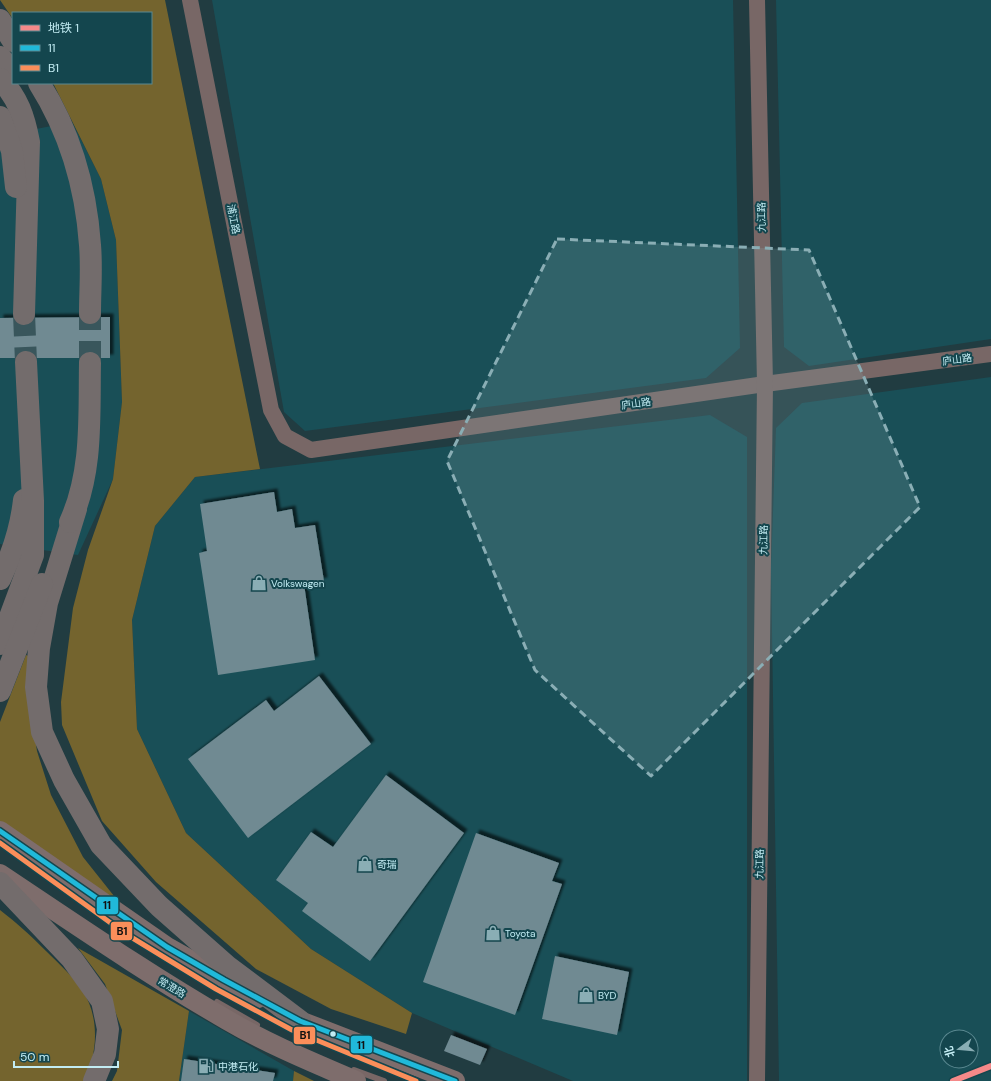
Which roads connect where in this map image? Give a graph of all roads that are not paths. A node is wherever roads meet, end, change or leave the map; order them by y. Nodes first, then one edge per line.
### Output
1 (190, 0) edge
2 (757, 0) edge
3 (0, 20) edge
4 (12, 39) edge
5 (0, 57) edge
6 (12, 72) edge
7 (0, 79) edge
8 (22, 84) edge
9 (40, 84) edge
10 (0, 117) edge
11 (86, 205) junction
12 (24, 264) junction
13 (90, 313) tunnel mouth
14 (24, 314) tunnel mouth
15 (991, 354) edge
16 (26, 362) tunnel mouth
17 (90, 363) tunnel mouth
18 (765, 384) junction
19 (285, 436) joint
20 (30, 448) junction
21 (76, 509) junction
22 (0, 579) edge
23 (0, 644) edge
24 (0, 691) edge
25 (0, 832) edge
26 (0, 843) edge
27 (0, 867) edge
28 (0, 874) edge
29 (0, 883) edge
30 (120, 946) dead end
31 (213, 1000) dead end
32 (300, 1021) junction
33 (260, 1027) dead end
34 (353, 1075) edge
35 (94, 1081) edge
36 (384, 1081) edge
37 (416, 1081) edge
38 (455, 1081) edge
39 (757, 1081) edge

1 - 19 street, 浦江路
2 - 18 street, 九江路
3 - 4 highway
5 - 6 highway
7 - 12 highway
8 - 11 highway
9 - 11 highway
10 - 12 highway
11 - 13 highway
12 - 14 highway
15 - 18 street, 庐山路
16 - 20 highway
17 - 21 highway
18 - 19 street, 庐山路
18 - 39 street, 九江路
20 - 22 highway
20 - 23 highway
21 - 24 highway
21 - 32 highway
25 - 32 main road
26 - 37 lane
27 - 30 lane
28 - 34 main road, 常澄路
29 - 35 highway
31 - 33 lane
32 - 38 main road
34 - 36 lane

